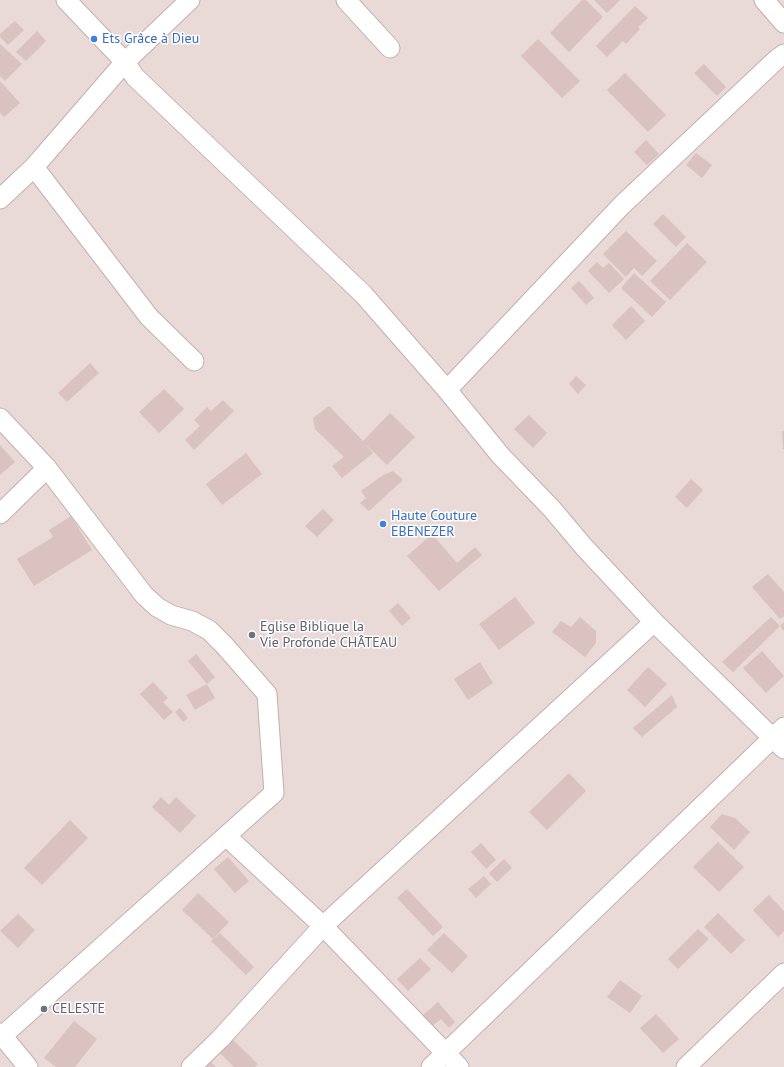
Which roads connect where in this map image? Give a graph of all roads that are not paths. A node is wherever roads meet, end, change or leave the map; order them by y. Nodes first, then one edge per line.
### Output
1 (66, 0) edge
2 (190, 0) edge
3 (346, 0) edge
4 (764, 0) edge
5 (784, 23) edge
6 (390, 48) dead end
7 (782, 60) edge
8 (125, 62) junction
9 (34, 167) junction
10 (0, 199) edge
11 (194, 361) dead end
12 (447, 390) junction
13 (0, 418) edge
14 (47, 468) junction
15 (0, 514) edge
16 (654, 622) junction
17 (780, 738) edge
18 (226, 836) junction
19 (323, 926) junction
20 (784, 973) edge
21 (1, 1035) edge
22 (446, 1052) junction
23 (28, 1067) edge
24 (191, 1067) edge
25 (431, 1067) edge
26 (459, 1067) edge
27 (686, 1067) edge

1 - 8 street
2 - 8 street
3 - 6 street
4 - 5 street
7 - 12 street
8 - 9 street
8 - 12 street
9 - 10 street
9 - 11 street
12 - 16 street
13 - 14 street
14 - 15 street
14 - 18 street
16 - 17 street
16 - 19 street
17 - 22 street
18 - 19 street
18 - 21 street
19 - 22 street
19 - 24 street
20 - 27 street
21 - 23 street
22 - 25 street
22 - 26 street

